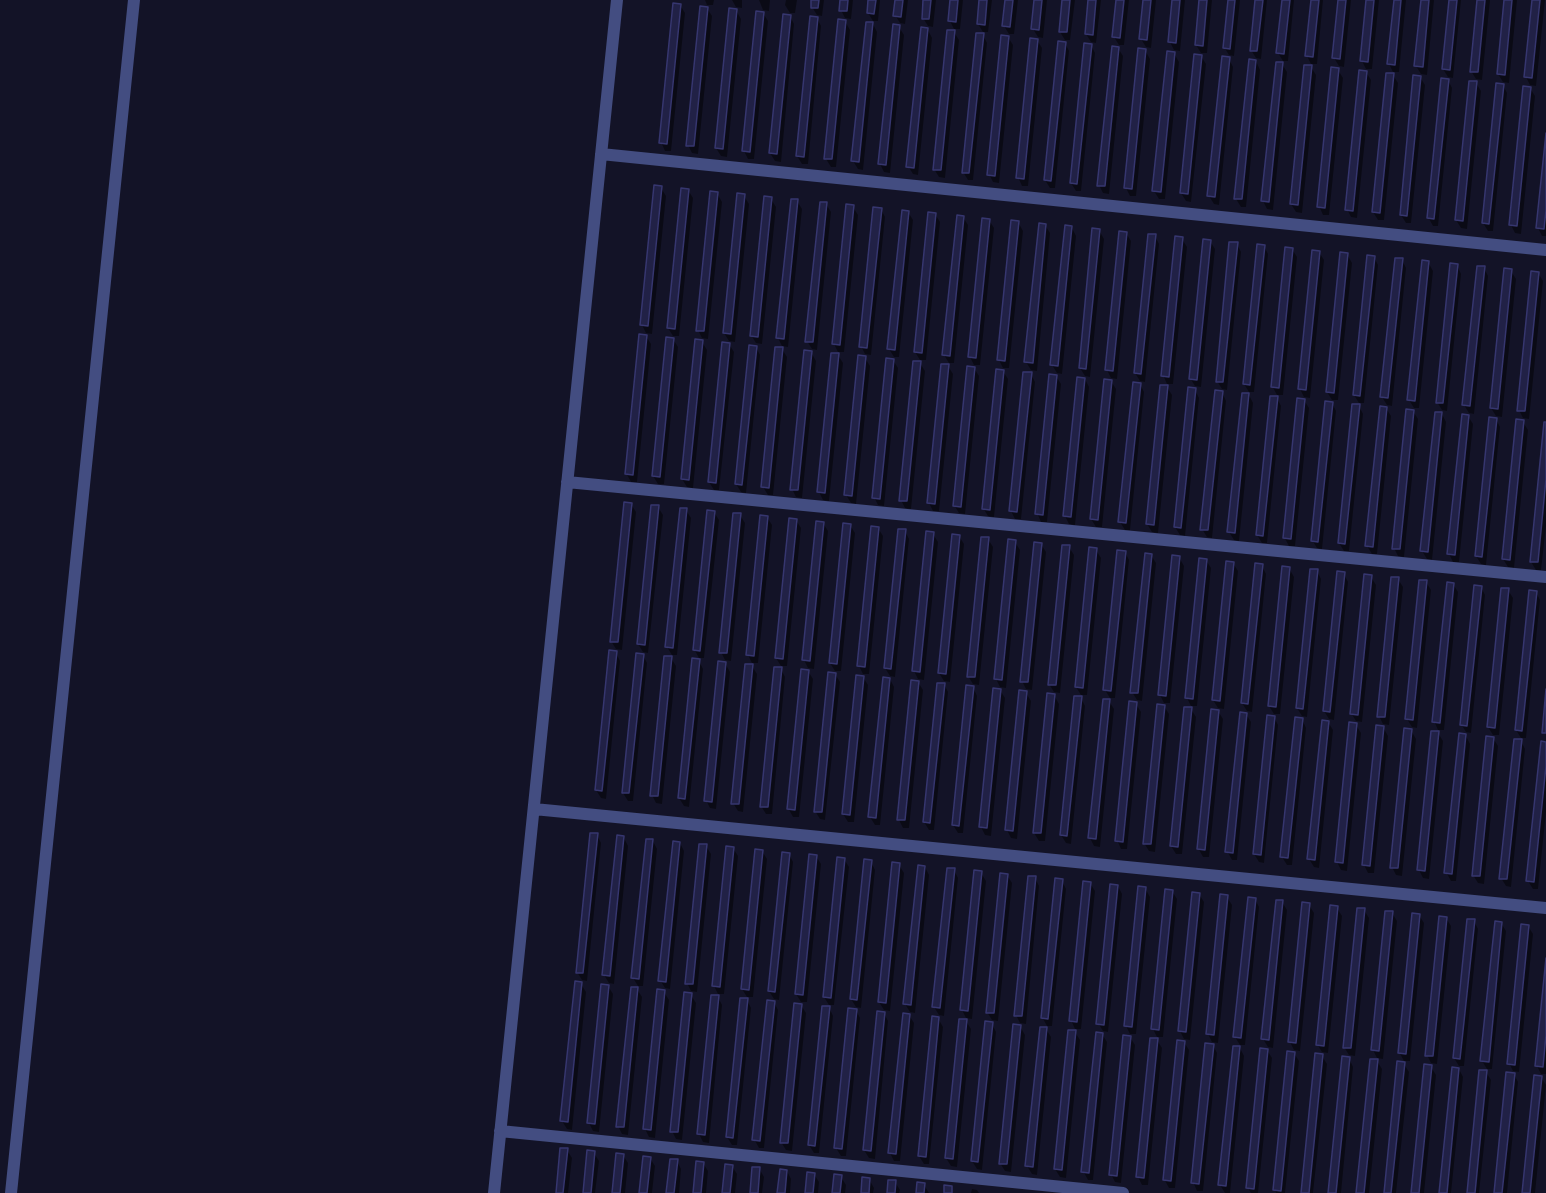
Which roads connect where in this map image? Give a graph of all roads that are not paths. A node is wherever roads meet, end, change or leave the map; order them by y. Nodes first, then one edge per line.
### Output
1 (134, 0) edge
2 (617, 0) edge
3 (601, 154) junction
4 (1546, 250) edge
5 (567, 482) junction
6 (1546, 577) edge
7 (534, 809) junction
8 (1546, 908) edge
9 (500, 1131) junction
10 (11, 1193) edge
11 (494, 1193) edge
12 (1123, 1193) edge

1 - 10 lane
2 - 3 lane
3 - 4 lane
3 - 5 lane
5 - 6 lane
5 - 7 lane
7 - 8 lane
7 - 9 lane
9 - 11 lane
9 - 12 lane

